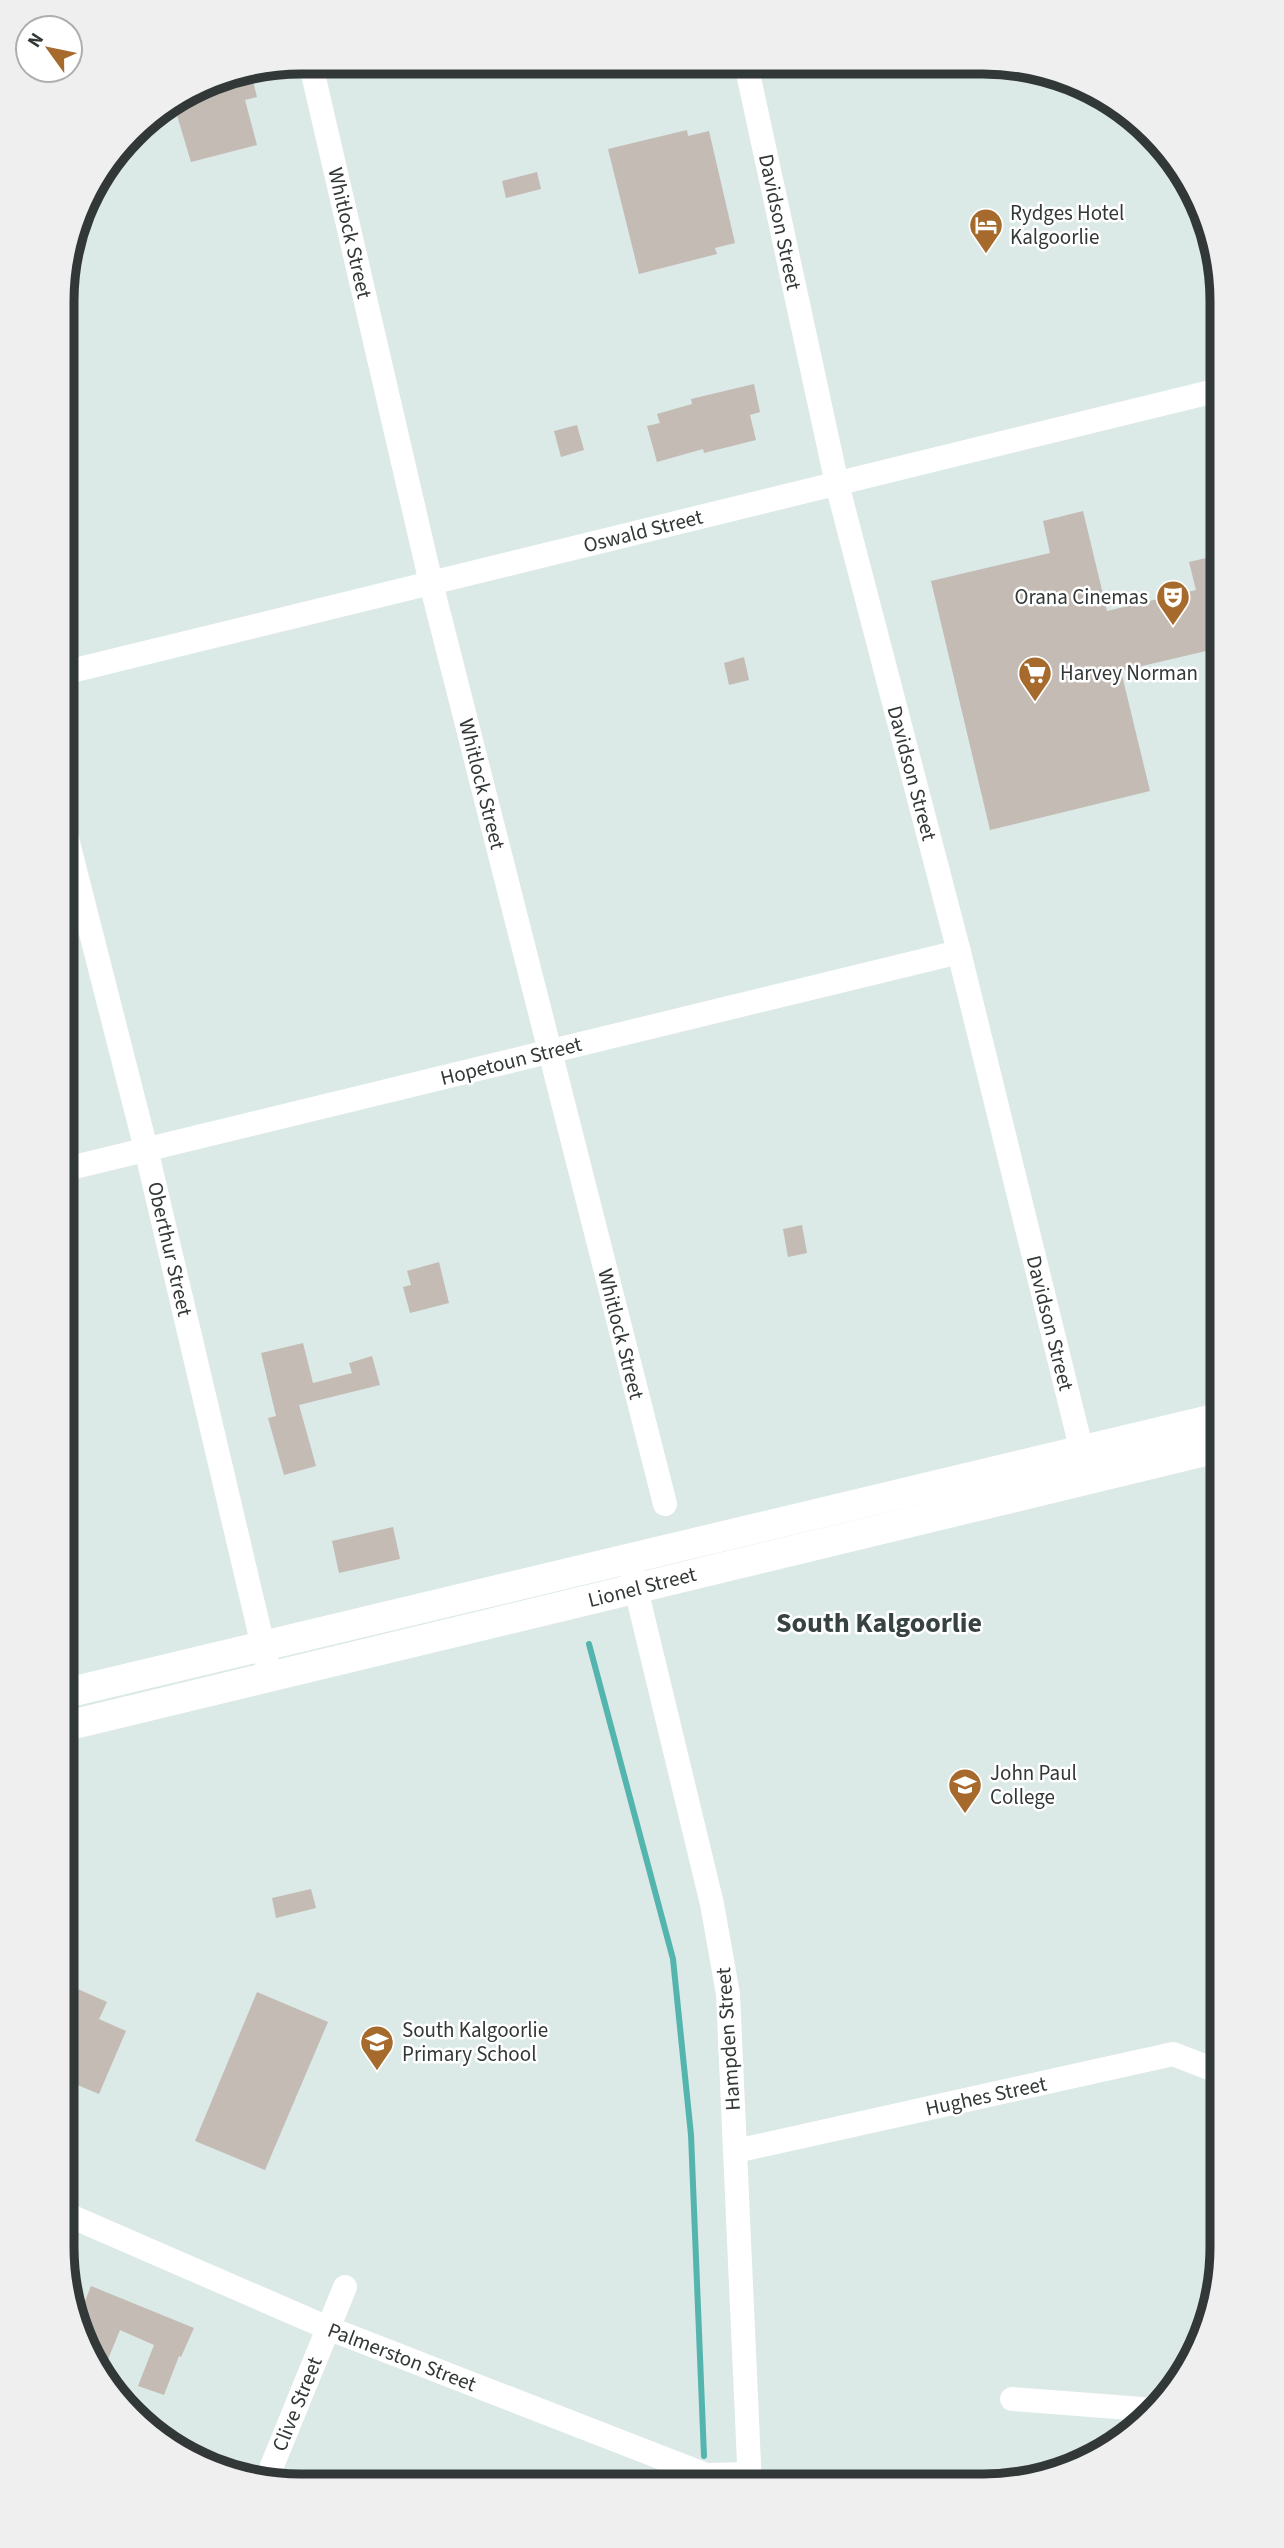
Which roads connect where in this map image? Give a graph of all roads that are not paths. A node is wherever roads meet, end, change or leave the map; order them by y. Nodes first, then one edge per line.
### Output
1 (313, 74) edge
2 (748, 74) edge
3 (1210, 392) edge
4 (837, 484) junction
5 (431, 583) junction
6 (74, 670) edge
7 (74, 866) edge
8 (959, 952) junction
9 (549, 1051) junction
10 (146, 1149) junction
11 (74, 1167) edge
12 (1210, 1421) edge
13 (1210, 1449) edge
14 (1085, 1465) junction
15 (665, 1504) dead end
16 (629, 1560) junction
17 (637, 1588) junction
18 (263, 1646) junction
19 (270, 1676) junction
20 (74, 1691) edge
21 (74, 1724) edge
22 (1210, 2068) edge
23 (736, 2151) junction
24 (74, 2218) edge
25 (345, 2287) dead end
26 (328, 2328) junction
27 (1012, 2399) dead end
28 (1143, 2409) edge
29 (269, 2473) edge
30 (703, 2474) edge
31 (750, 2474) edge

1 - 5 street, Whitlock Street
2 - 4 street, Davidson Street
3 - 4 street, Oswald Street
4 - 5 street, Oswald Street
4 - 8 street, Davidson Street
5 - 6 street, Oswald Street
5 - 9 street, Whitlock Street
7 - 10 street, Oberthur Street
8 - 9 street, Hopetoun Street
8 - 14 street, Davidson Street
9 - 10 street, Hopetoun Street
9 - 15 street, Whitlock Street
10 - 11 street, Hopetoun Street
10 - 18 street, Oberthur Street
12 - 14 street, Lionel Street
13 - 14 street, Lionel Street
14 - 16 street, Lionel Street
14 - 17 street, Lionel Street
16 - 17 street, Hampden Street
16 - 18 street, Lionel Street
17 - 19 street, Lionel Street
17 - 23 street, Hampden Street
18 - 19 street, Oberthur Street
18 - 20 street, Lionel Street
19 - 21 street, Lionel Street
22 - 23 street, Hughes Street
23 - 31 street, Hampden Street
24 - 26 street, Palmerston Street
25 - 26 street, Clive Street
26 - 29 street, Clive Street
26 - 30 street, Palmerston Street
27 - 28 street

